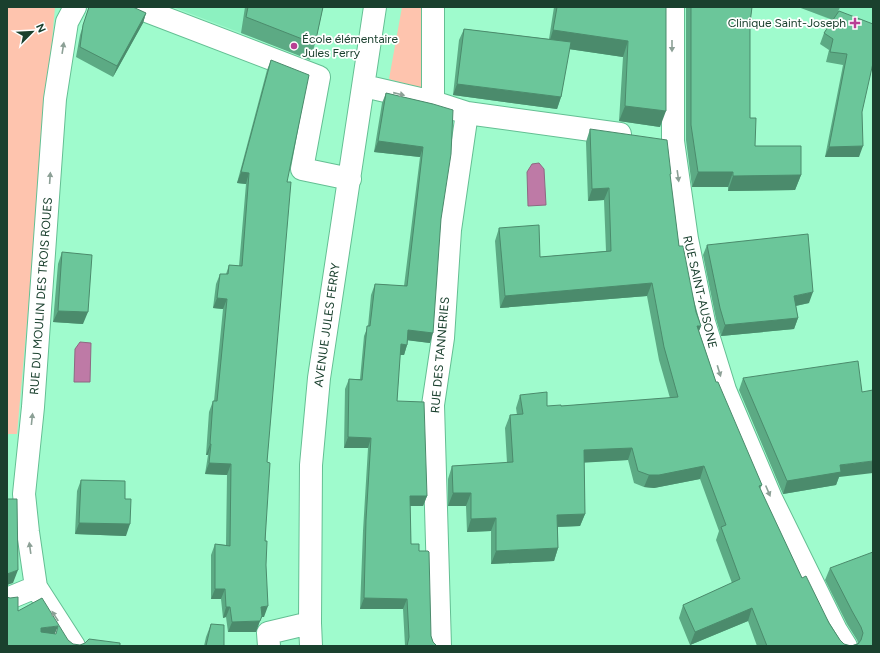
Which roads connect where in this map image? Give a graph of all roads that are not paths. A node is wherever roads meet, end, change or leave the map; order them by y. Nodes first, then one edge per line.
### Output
1 (75, 7) edge
2 (136, 7) edge
3 (375, 7) edge
4 (433, 7) edge
5 (673, 7) edge
6 (364, 86) junction
7 (433, 102) junction
8 (467, 113) junction
9 (657, 139) junction
10 (350, 179) junction
11 (36, 587) junction
12 (7, 599) edge
13 (310, 623) junction
14 (74, 646) edge
15 (269, 646) edge
16 (311, 646) edge
17 (440, 646) edge
18 (846, 646) edge

11 -> 1 street, RUE DU MOULIN DES TROIS ROUES
2 - 10 street
3 - 6 street, AVENUE JULES FERRY
4 - 7 street
5 -> 9 street, RUE SAINT-AUSONE
6 -> 7 street
6 - 10 street, AVENUE JULES FERRY
7 - 8 street
8 - 9 street
8 - 17 street, RUE DES TANNERIES
9 -> 18 street, RUE SAINT-AUSONE
10 - 13 street, AVENUE JULES FERRY
11 - 12 street
14 -> 11 street
13 - 15 street
13 - 16 street, AVENUE JULES FERRY

